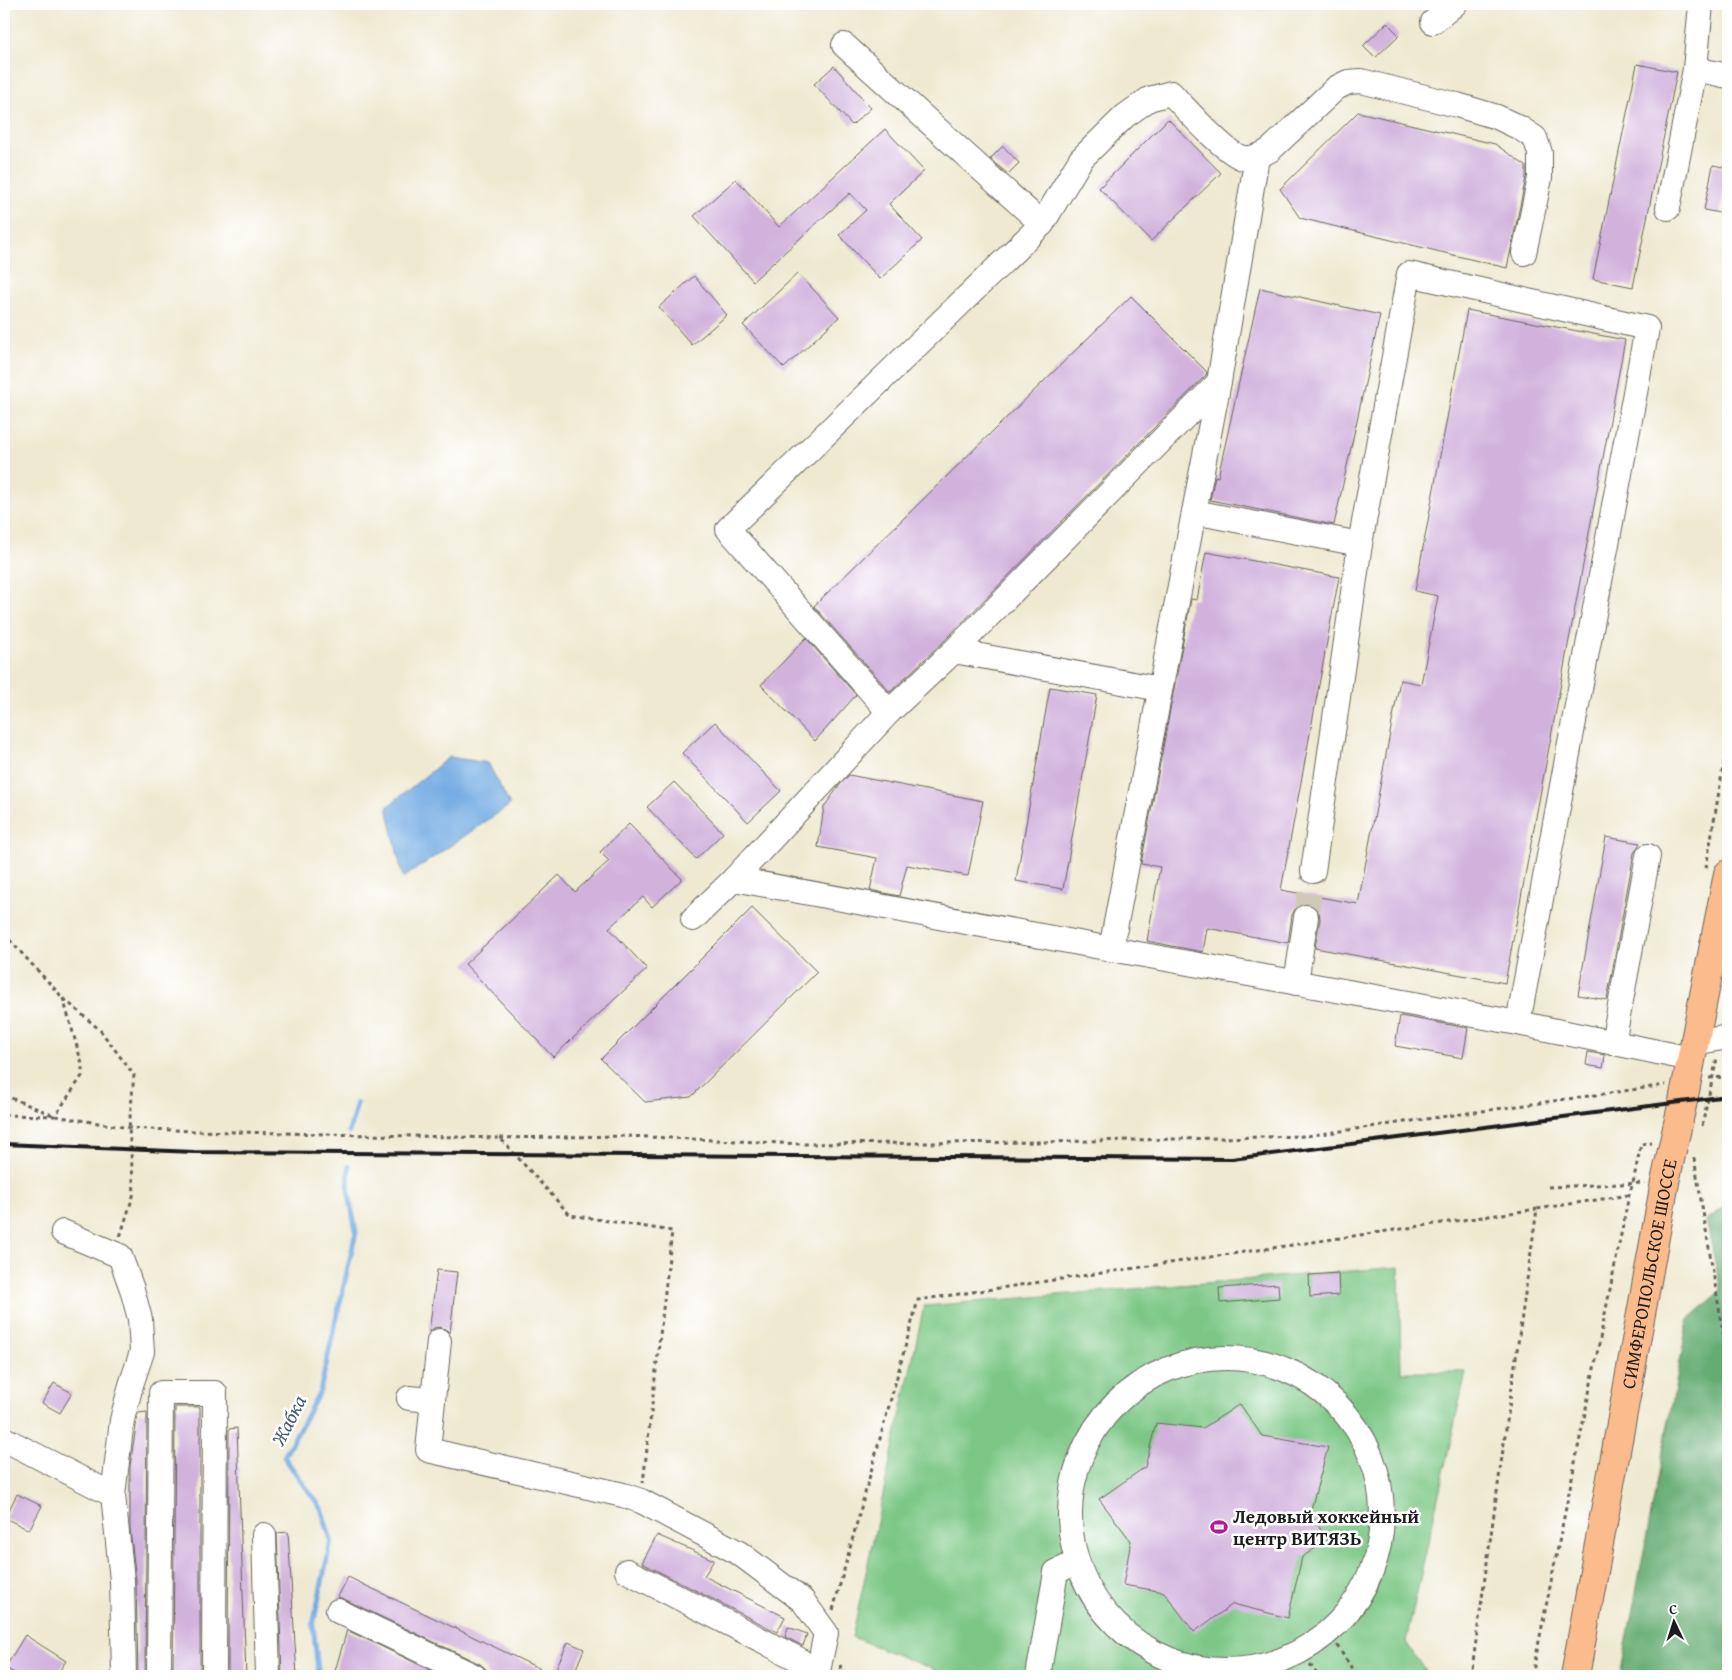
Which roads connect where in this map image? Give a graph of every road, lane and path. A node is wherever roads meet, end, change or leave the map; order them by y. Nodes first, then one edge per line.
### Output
1 (1455, 4) edge
2 (1701, 4) edge
3 (1433, 22) dead end
4 (844, 45) dead end
5 (1695, 70) junction
6 (1728, 76) edge
7 (1257, 157) junction
8 (1668, 208) dead end
9 (1042, 224) junction
10 (1524, 253) dead end
11 (1219, 382) junction
12 (1194, 512) junction
13 (1360, 544) junction
14 (954, 651) junction
15 (1160, 688) junction
16 (889, 712) junction
17 (1648, 856) dead end
18 (1313, 871) tunnel mouth
19 (1728, 874) edge
20 (734, 878) junction
21 (1306, 917) tunnel mouth
22 (693, 919) dead end
23 (4, 934) edge
24 (1721, 939) edge
25 (1111, 949) junction
26 (1296, 983) junction
27 (63, 998) junction
28 (1518, 1023) junction
29 (1725, 1038) edge
30 (1613, 1043) junction
31 (1690, 1071) junction
32 (1728, 1077) edge
33 (4, 1095) edge
34 (4, 1115) edge
35 (55, 1116) junction
36 (129, 1128) junction
37 (1700, 1133) dead end
38 (500, 1138) junction
39 (1661, 1142) dead end
40 (1696, 1151) dead end
41 (1665, 1182) junction
42 (1633, 1183) junction
43 (1548, 1187) dead end
44 (1629, 1196) junction
45 (1537, 1209) junction
46 (63, 1232) dead end
47 (120, 1256) junction
48 (439, 1341) dead end
49 (1728, 1362) edge
50 (409, 1398) dead end
51 (433, 1400) junction
52 (4, 1439) edge
53 (113, 1495) junction
54 (642, 1501) junction
55 (264, 1535) dead end
56 (1077, 1562) junction
57 (627, 1571) dead end
58 (338, 1611) dead end
59 (1328, 1632) junction
60 (826, 1633) junction
61 (1301, 1651) junction
62 (1260, 1671) edge
63 (124, 1676) edge
64 (158, 1676) edge
65 (214, 1676) edge
66 (268, 1676) edge
67 (474, 1676) edge
68 (818, 1676) edge
69 (1038, 1676) edge
70 (1318, 1676) edge
71 (1357, 1676) edge
72 (1471, 1676) edge
73 (1532, 1676) edge
74 (1575, 1676) edge

1 - 3 street
2 - 5 street
4 - 9 street
5 - 6 street
5 - 8 street
7 - 9 street
7 - 10 street
7 - 11 street
9 - 16 street
11 - 12 street
11 - 14 street
12 - 13 street
12 - 15 street
13 - 18 street
13 - 28 street
14 - 15 street
14 - 16 street
15 - 25 street
16 - 20 street
17 - 30 street
19 - 24 main road, СИМФЕРОПОЛЬСКОЕ ШОССЕ
20 - 22 street
20 - 25 street
21 - 26 street
23 - 27 path
24 - 31 main road, СИМФЕРОПОЛЬСКОЕ ШОССЕ
25 - 26 street
26 - 28 street
27 - 35 path
27 - 36 path
28 - 30 street
29 - 31 street
29 - 31 path
30 - 31 street
31 - 32 path
31 - 37 path
31 - 38 path
31 - 41 main road, СИМФЕРОПОЛЬСКОЕ ШОССЕ
33 - 35 path
34 - 35 path
35 - 36 path
36 - 38 path
36 - 47 path
38 - 54 path
39 - 42 path
40 - 49 path
41 - 42 path
41 - 74 main road, СИМФЕРОПОЛЬСКОЕ ШОССЕ
42 - 43 path
42 - 44 path
44 - 45 path
44 - 73 path
45 - 60 path
45 - 72 path
46 - 47 street
47 - 53 street
48 - 51 street
50 - 51 street
51 - 54 street
52 - 53 street
53 - 63 street
54 - 60 street
55 - 66 street
56 - 59 street
56 - 62 street
56 - 69 street
57 - 68 street
58 - 67 street
59 - 61 street
59 - 71 path
60 - 68 street
61 - 62 street
61 - 70 path
64 - 65 street

